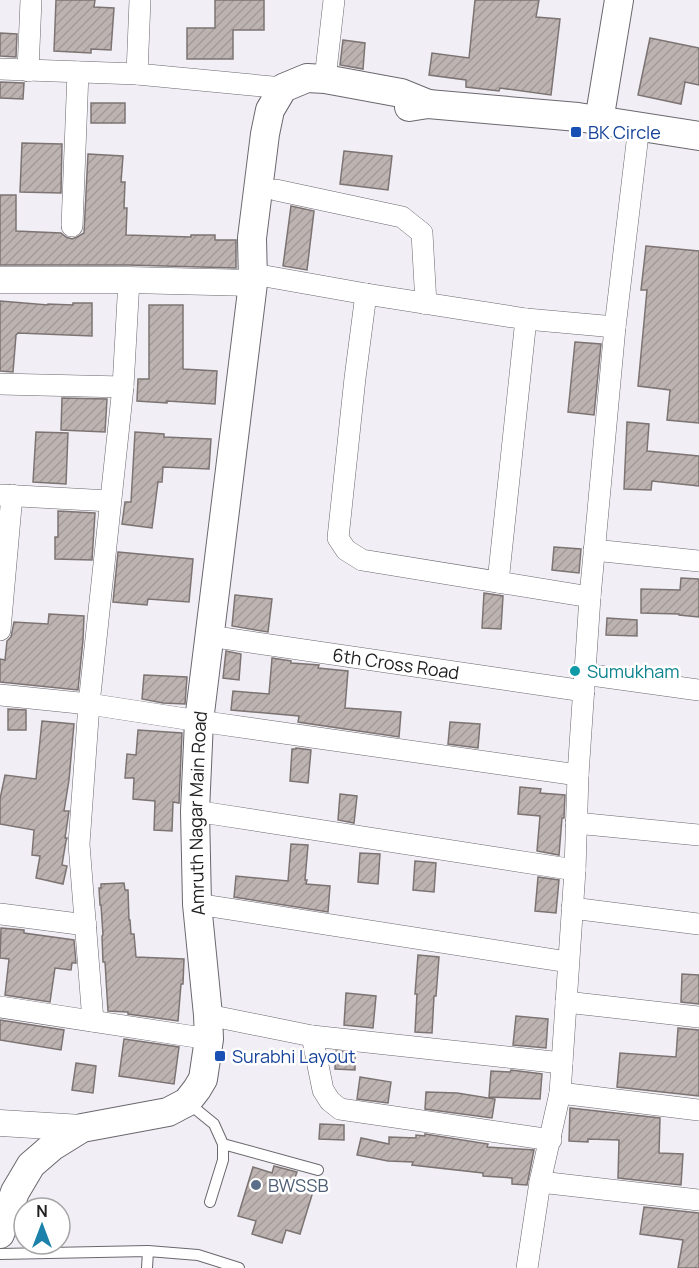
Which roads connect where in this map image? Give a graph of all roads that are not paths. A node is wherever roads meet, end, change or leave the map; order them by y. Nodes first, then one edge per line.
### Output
1 (31, 0) edge
2 (140, 0) edge
3 (334, 0) edge
4 (619, 0) edge
5 (0, 69) edge
6 (28, 71) junction
7 (78, 72) junction
8 (136, 74) junction
9 (325, 79) junction
10 (283, 88) junction
11 (428, 104) junction
12 (599, 121) junction
13 (639, 126) junction
14 (699, 136) edge
15 (276, 190) junction
16 (72, 226) dead end
17 (254, 279) junction
18 (0, 280) edge
19 (129, 280) junction
20 (366, 294) junction
21 (426, 304) junction
22 (526, 319) junction
23 (615, 327) junction
24 (0, 384) edge
25 (123, 387) junction
26 (6, 495) edge
27 (110, 501) junction
28 (594, 550) junction
29 (699, 561) edge
30 (498, 582) junction
31 (590, 597) junction
32 (0, 630) edge
33 (209, 636) junction
34 (584, 682) junction
35 (699, 690) edge
36 (0, 695) edge
37 (89, 704) junction
38 (199, 721) junction
39 (578, 775) junction
40 (195, 811) junction
41 (576, 823) junction
42 (699, 835) edge
43 (574, 870) junction
44 (197, 904) junction
45 (572, 908) junction
46 (0, 914) edge
47 (699, 924) edge
48 (86, 925) junction
49 (568, 962) junction
50 (566, 1002) junction
51 (0, 1007) edge
52 (699, 1017) edge
53 (93, 1021) junction
54 (208, 1027) junction
55 (312, 1036) junction
56 (562, 1064) junction
57 (560, 1093) junction
58 (187, 1102) junction
59 (699, 1110) edge
60 (0, 1123) edge
61 (82, 1128) junction
62 (551, 1140) junction
63 (223, 1144) junction
64 (318, 1170) dead end
65 (540, 1182) junction
66 (699, 1200) edge
67 (210, 1202) dead end
68 (0, 1236) edge
69 (148, 1251) junction
70 (147, 1268) edge
71 (239, 1268) edge
72 (526, 1268) edge

1 - 6 street
2 - 8 street
3 - 9 street
4 - 12 main road
5 - 6 street
6 - 7 street
7 - 8 street
7 - 16 street
8 - 10 street
9 - 10 main road, Amruth Nagar Main Road
9 - 11 main road, Amruth Nagar Main Road
10 - 17 main road, Amruth Nagar Main Road
11 - 12 main road, Amruth Nagar Main Road
11 - 15 main road, Amruth Nagar Main Road
12 - 13 main road, Amruth Nagar Main Road
13 - 14 main road, Amruth Nagar Main Road
13 - 23 street
15 - 17 main road, Amruth Nagar Main Road
15 - 21 street
17 - 19 street
17 - 20 street
17 - 33 main road, Amruth Nagar Main Road
18 - 19 street
19 - 25 street
20 - 21 street
20 - 30 street
21 - 22 street
22 - 23 street
22 - 30 street
23 - 28 street
24 - 25 street
25 - 27 street
26 - 27 street
26 - 32 street
27 - 37 street
28 - 29 street
28 - 31 street
30 - 31 street
31 - 34 street
33 - 34 street, 6th Cross Road
33 - 38 main road, Amruth Nagar Main Road
34 - 35 street, 6th Cross Road
34 - 39 street
36 - 37 street
37 - 38 street
37 - 48 street
38 - 39 street
38 - 40 main road, Amruth Nagar Main Road
39 - 41 street
40 - 43 street
40 - 44 main road, Amruth Nagar Main Road
41 - 42 street
41 - 43 street
43 - 45 street
44 - 49 street
44 - 54 main road, Amruth Nagar Main Road
45 - 47 street
45 - 49 street
46 - 48 street
48 - 53 street
49 - 50 street
50 - 52 street
50 - 56 street
51 - 53 street
53 - 54 street
54 - 55 street
54 - 58 main road, Amruth Nagar Main Road
55 - 56 street
55 - 62 street
56 - 57 street
57 - 59 street
57 - 62 street
58 - 61 main road
58 - 63 lane
60 - 61 street
61 - 68 main road
62 - 65 street
63 - 64 lane
63 - 67 lane
65 - 66 street
65 - 72 street
68 - 69 lane
69 - 70 lane
69 - 71 lane

